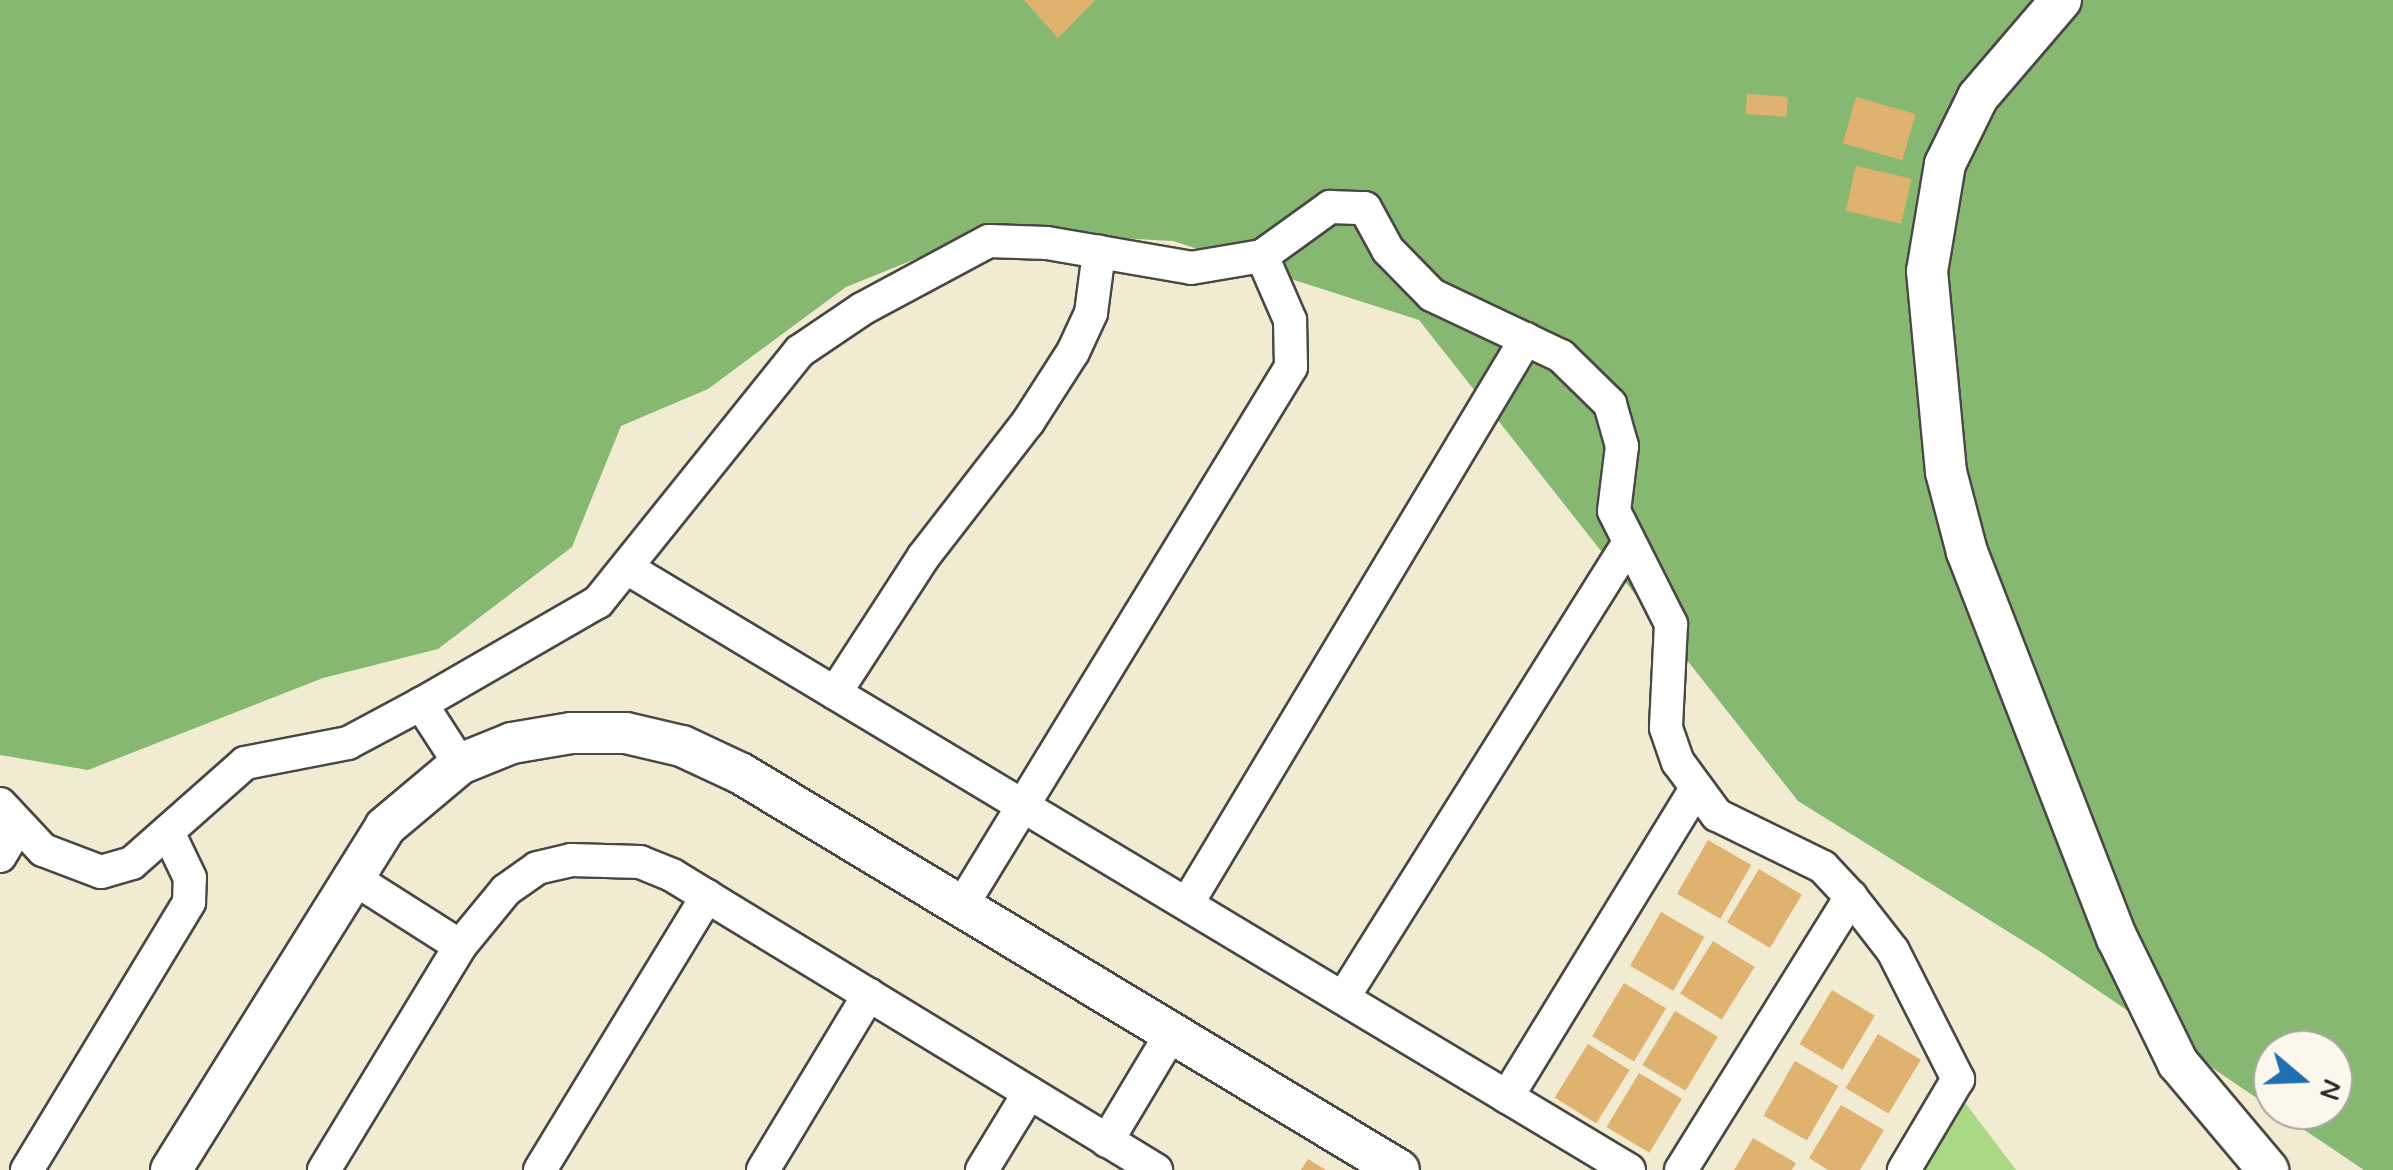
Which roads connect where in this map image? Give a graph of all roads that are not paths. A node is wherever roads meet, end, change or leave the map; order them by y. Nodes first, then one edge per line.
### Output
1 (2061, 0) edge
2 (1100, 252) junction
3 (1262, 256) junction
4 (1526, 338) junction
5 (1626, 547) junction
6 (627, 568) junction
7 (835, 693) junction
8 (420, 704) junction
9 (460, 764) junction
10 (1696, 789) junction
11 (1022, 806) junction
12 (9, 815) edge
13 (168, 832) junction
14 (0, 856) edge
15 (350, 876) junction
16 (708, 896) junction
17 (1851, 897) junction
18 (1187, 904) junction
19 (960, 907) junction
20 (460, 946) junction
21 (869, 994) junction
22 (1342, 998) junction
23 (1171, 1034) junction
24 (1029, 1093) junction
25 (1508, 1097) junction
26 (1107, 1141) junction
27 (27, 1170) edge
28 (172, 1170) edge
29 (324, 1170) edge
30 (540, 1170) edge
31 (762, 1170) edge
32 (982, 1170) edge
33 (1156, 1170) edge
34 (1398, 1170) edge
35 (1628, 1170) edge
36 (1681, 1170) edge
37 (1904, 1170) edge
38 (2268, 1170) edge

1 - 38 street
2 - 3 street
2 - 6 street
2 - 7 street
3 - 4 street
3 - 11 street
4 - 5 street
4 - 18 street
5 - 10 street
5 - 22 street
6 - 7 street
6 - 8 street
7 - 11 street
8 - 9 street
8 - 13 street
9 - 15 street
9 - 19 street
10 - 17 street
10 - 25 street
11 - 18 street
11 - 19 street
12 - 13 street
12 - 14 street
13 - 27 street
15 - 20 street
15 - 28 street
16 - 20 street
16 - 21 street
16 - 30 street
17 - 36 street
17 - 37 street
18 - 22 street
19 - 23 street
20 - 29 street
21 - 24 street
21 - 31 street
22 - 25 street
23 - 26 street
23 - 34 street
24 - 26 street
24 - 32 street
25 - 35 street
26 - 33 street

